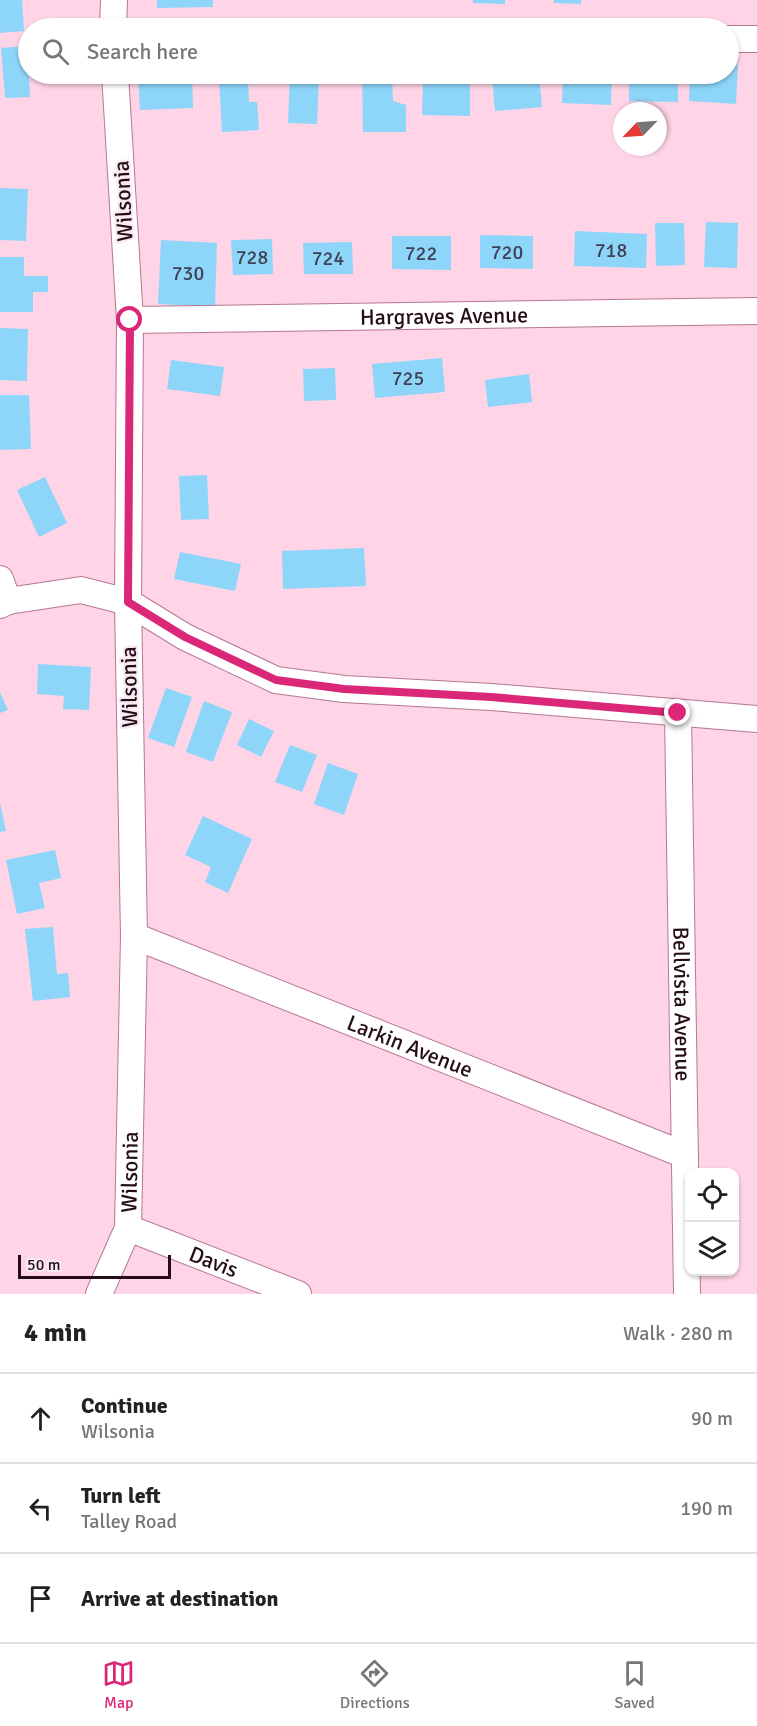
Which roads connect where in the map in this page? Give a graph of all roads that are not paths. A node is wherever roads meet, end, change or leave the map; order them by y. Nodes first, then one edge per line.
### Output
1 (114, 0) edge
2 (113, 18) edge
3 (739, 39) edge
4 (757, 39) edge
5 (116, 84) edge
6 (757, 311) edge
7 (130, 320) junction
8 (3, 595) edge
9 (128, 602) junction
10 (678, 713) junction
11 (757, 719) edge
12 (134, 936) junction
13 (685, 1155) junction
14 (128, 1228) junction
15 (99, 1294) edge
16 (298, 1294) edge
17 (687, 1294) edge

1 - 2 street
3 - 4 street
5 - 7 street, Wilsonia
6 - 7 street, Hargraves Avenue
7 - 9 street, Wilsonia
8 - 9 street
9 - 10 street
9 - 12 street, Wilsonia
10 - 11 street
10 - 13 street, Bellvista Avenue
12 - 13 street, Larkin Avenue
12 - 14 street, Wilsonia
13 - 17 street, Bellvista Avenue
14 - 15 street, Wilsonia
14 - 16 street, Davis

